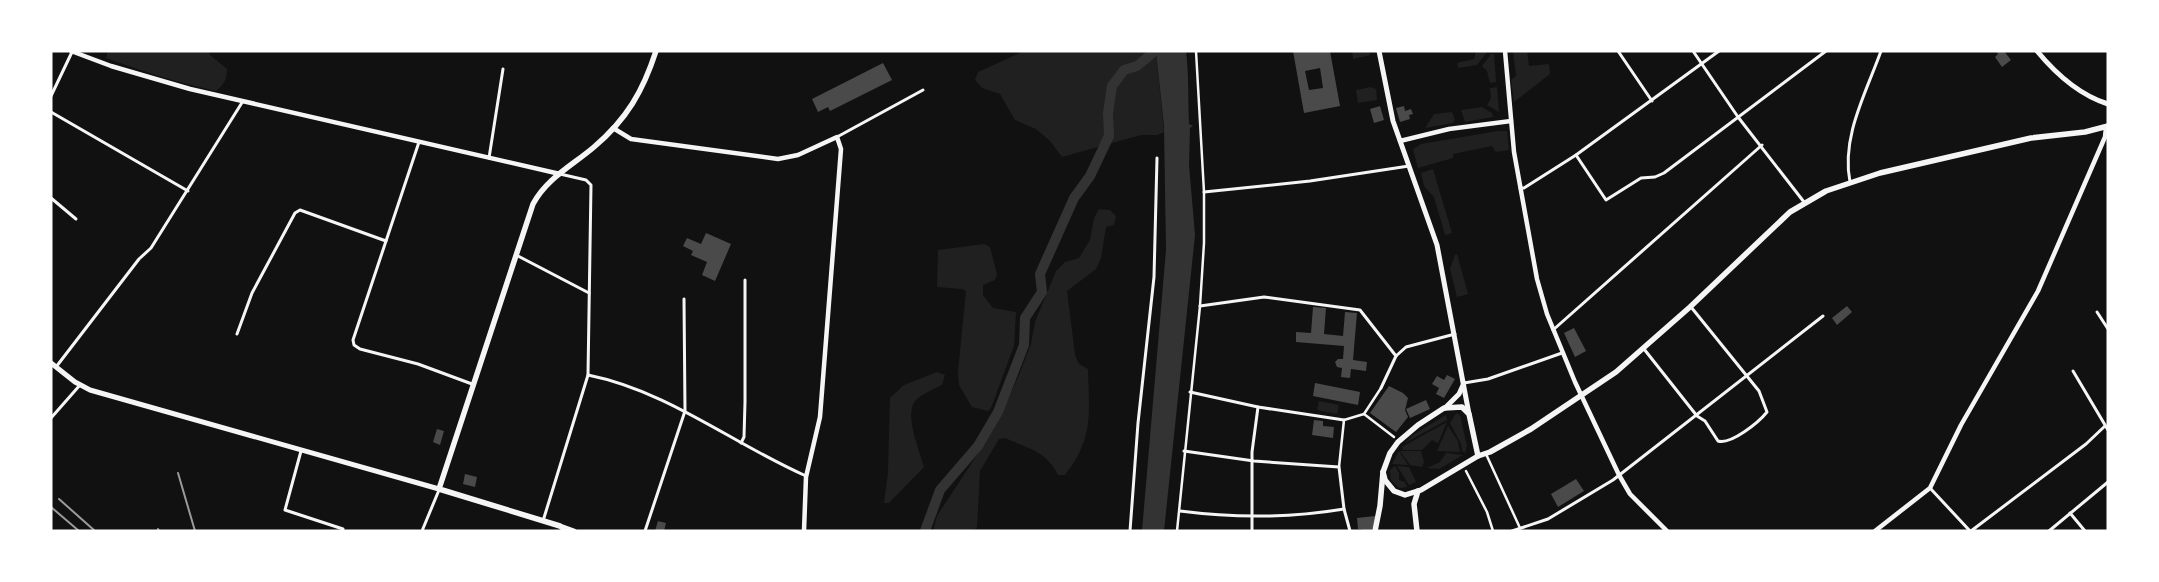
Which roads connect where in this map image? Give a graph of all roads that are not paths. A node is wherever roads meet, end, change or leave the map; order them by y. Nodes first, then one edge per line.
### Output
1 (72, 51) edge
2 (656, 51) edge
3 (1196, 51) edge
4 (1379, 51) edge
5 (1505, 51) edge
6 (1618, 51) edge
7 (1693, 51) edge
8 (1719, 51) edge
9 (1826, 51) edge
10 (1881, 51) edge
11 (2037, 51) edge
12 (1701, 64) junction
13 (503, 69) dead end
14 (923, 90) dead end
15 (51, 96) edge
16 (243, 101) junction
17 (1652, 101) junction
18 (2108, 104) edge
19 (51, 112) edge
20 (1738, 117) junction
21 (1511, 121) junction
22 (2107, 126) edge
23 (613, 128) junction
24 (837, 137) junction
25 (2106, 138) edge
26 (1400, 141) junction
27 (419, 142) junction
28 (1762, 145) junction
29 (1576, 155) junction
30 (489, 158) junction
31 (1157, 158) dead end
32 (1409, 166) junction
33 (560, 174) junction
34 (1850, 182) junction
35 (1520, 188) junction
36 (188, 190) junction
37 (1204, 192) junction
38 (51, 198) edge
39 (1804, 202) junction
40 (76, 219) dead end
41 (386, 241) junction
42 (516, 254) junction
43 (745, 280) dead end
44 (589, 293) junction
45 (684, 299) dead end
46 (1200, 306) junction
47 (1690, 307) junction
48 (2097, 312) dead end
49 (1823, 316) dead end
50 (2108, 329) edge
51 (1553, 330) junction
52 (238, 334) dead end
53 (1456, 334) junction
54 (1644, 349) junction
55 (1562, 353) junction
56 (1396, 356) junction
57 (51, 363) edge
58 (56, 367) junction
59 (2073, 372) dead end
60 (1746, 374) junction
61 (588, 375) junction
62 (1464, 383) junction
63 (472, 384) junction
64 (80, 385) junction
65 (1380, 388) joint
66 (1190, 392) junction
67 (1582, 396) junction
68 (1258, 407) junction
69 (1444, 408) junction
70 (685, 411) junction
71 (1364, 414) junction
72 (1469, 414) junction
73 (1697, 416) junction
74 (51, 418) edge
75 (1344, 420) junction
76 (2106, 428) edge
77 (1394, 437) dead end
78 (741, 443) junction
79 (301, 451) junction
80 (1184, 451) junction
81 (1486, 454) junction
82 (1478, 456) junction
83 (1254, 461) junction
84 (1339, 467) junction
85 (1466, 471) dead end
86 (1383, 472) junction
87 (1620, 475) junction
88 (806, 477) junction
89 (2108, 482) edge
90 (1930, 488) junction
91 (440, 489) junction
92 (1418, 491) junction
93 (1344, 509) junction
94 (1180, 511) junction
95 (2070, 513) junction
96 (1252, 515) junction
97 (543, 521) junction
98 (560, 526) junction
99 (1520, 528) junction
100 (343, 529) dead end
101 (422, 531) edge
102 (567, 531) edge
103 (574, 531) edge
104 (645, 531) edge
105 (804, 531) edge
106 (1130, 531) edge
107 (1178, 531) edge
108 (1252, 531) edge
109 (1350, 531) edge
110 (1375, 531) edge
111 (1416, 531) edge
112 (1493, 531) edge
113 (1512, 531) edge
114 (1667, 531) edge
115 (1875, 531) edge
116 (1971, 531) edge
117 (2048, 531) edge
118 (2085, 531) edge

1 - 15 street
1 - 16 street
2 - 23 main road
3 - 37 street
4 - 26 main road
5 - 21 street
6 - 17 street
7 - 12 street
8 - 12 street
9 - 20 street
10 - 34 street
11 - 18 main road
12 - 17 street
12 - 20 street
13 - 30 street
14 - 24 street
16 - 27 street
16 - 36 street
17 - 29 street
19 - 36 street
20 - 28 street
20 - 29 street
21 - 26 street
21 - 35 street
22 - 25 street
22 - 34 main road
23 - 24 street
23 - 33 main road
24 - 88 street
25 - 90 street
26 - 32 main road
27 - 30 street
27 - 41 street
28 - 39 street
28 - 51 street
29 - 35 street
30 - 33 street
31 - 106 street
32 - 37 street
32 - 53 main road
33 - 42 main road
33 - 44 street
34 - 39 main road
35 - 51 street
36 - 58 street
37 - 46 street
38 - 40 street
39 - 47 main road
41 - 52 street
41 - 63 street
42 - 44 street
42 - 63 main road
43 - 78 street
44 - 61 street
45 - 70 street
46 - 56 street
46 - 66 street
47 - 54 main road
47 - 60 street
48 - 50 street
49 - 60 street
51 - 55 street
53 - 56 street
53 - 62 main road
54 - 67 main road
54 - 73 street
55 - 62 street
55 - 67 street
56 - 65 street
57 - 58 main road
58 - 64 main road
59 - 76 street
60 - 73 street
60 - 73 street
61 - 70 street
61 - 97 street
62 - 69 main road
62 - 72 main road
63 - 91 main road
64 - 74 street
64 - 79 main road
65 - 71 street
66 - 68 street
66 - 80 street
67 - 81 main road
67 - 87 street
68 - 75 street
68 - 83 street
69 - 72 main road
69 - 86 main road
70 - 78 street
70 - 104 street
71 - 75 street
71 - 77 street
72 - 82 main road
73 - 87 street
75 - 84 street
76 - 116 street
78 - 88 street
79 - 91 main road
79 - 100 street
80 - 83 street
80 - 94 street
81 - 82 main road
81 - 99 street
82 - 92 main road
83 - 84 street
83 - 96 street
84 - 93 street
85 - 112 street
86 - 92 main road
86 - 110 main road
87 - 99 street
87 - 114 street
88 - 105 street
89 - 95 street
90 - 115 street
90 - 116 street
91 - 97 main road
91 - 101 street
92 - 111 main road
93 - 96 street
93 - 109 street
94 - 96 street
94 - 107 street
95 - 117 street
95 - 118 street
96 - 108 street
97 - 98 main road
98 - 102 main road
98 - 103 main road
99 - 113 street

